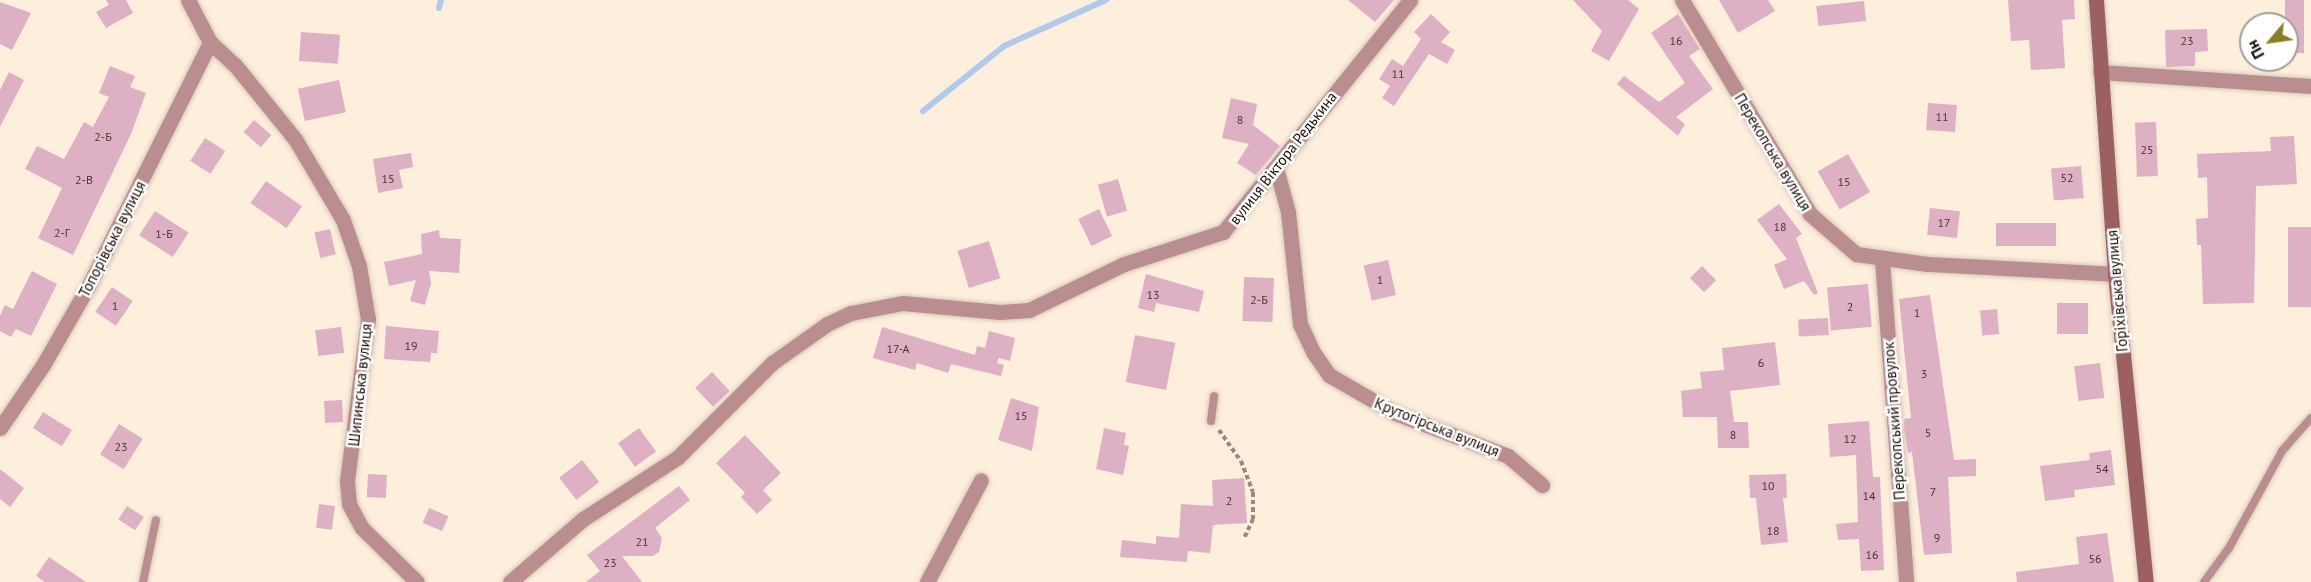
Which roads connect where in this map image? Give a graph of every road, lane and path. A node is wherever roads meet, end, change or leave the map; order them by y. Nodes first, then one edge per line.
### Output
1 (188, 0) edge
2 (1410, 0) edge
3 (1682, 0) edge
4 (2096, 0) edge
5 (210, 42) junction
6 (2100, 72) junction
7 (2311, 86) edge
8 (1276, 168) junction
9 (1882, 260) junction
10 (2115, 274) junction
11 (1214, 396) dead end
12 (2311, 418) edge
13 (1211, 420) joint
14 (0, 428) edge
15 (981, 480) dead end
16 (1542, 485) dead end
17 (156, 520) dead end
18 (1244, 538) dead end
19 (144, 582) edge
20 (417, 582) edge
21 (510, 582) edge
22 (927, 582) edge
23 (1906, 582) edge
24 (2146, 582) edge
25 (2204, 582) edge

1 - 5 street, Шипинська вулиця
2 - 8 street, вулиця Віктора Редькина
3 - 9 street, Перекопська вулиця
4 - 6 street, Горіхівська вулиця
5 - 14 street, Топорівська вулиця
5 - 20 street, Шипинська вулиця
6 - 7 street
6 - 10 street, Горіхівська вулиця
8 - 16 street, Крутогірська вулиця
8 - 21 street, вулиця Віктора Редькина
9 - 10 street, Перекопська вулиця
9 - 23 street, Перекопський провулок
10 - 24 street, Горіхівська вулиця
11 - 13 lane
12 - 25 lane
13 - 18 path
15 - 22 street
17 - 19 lane

